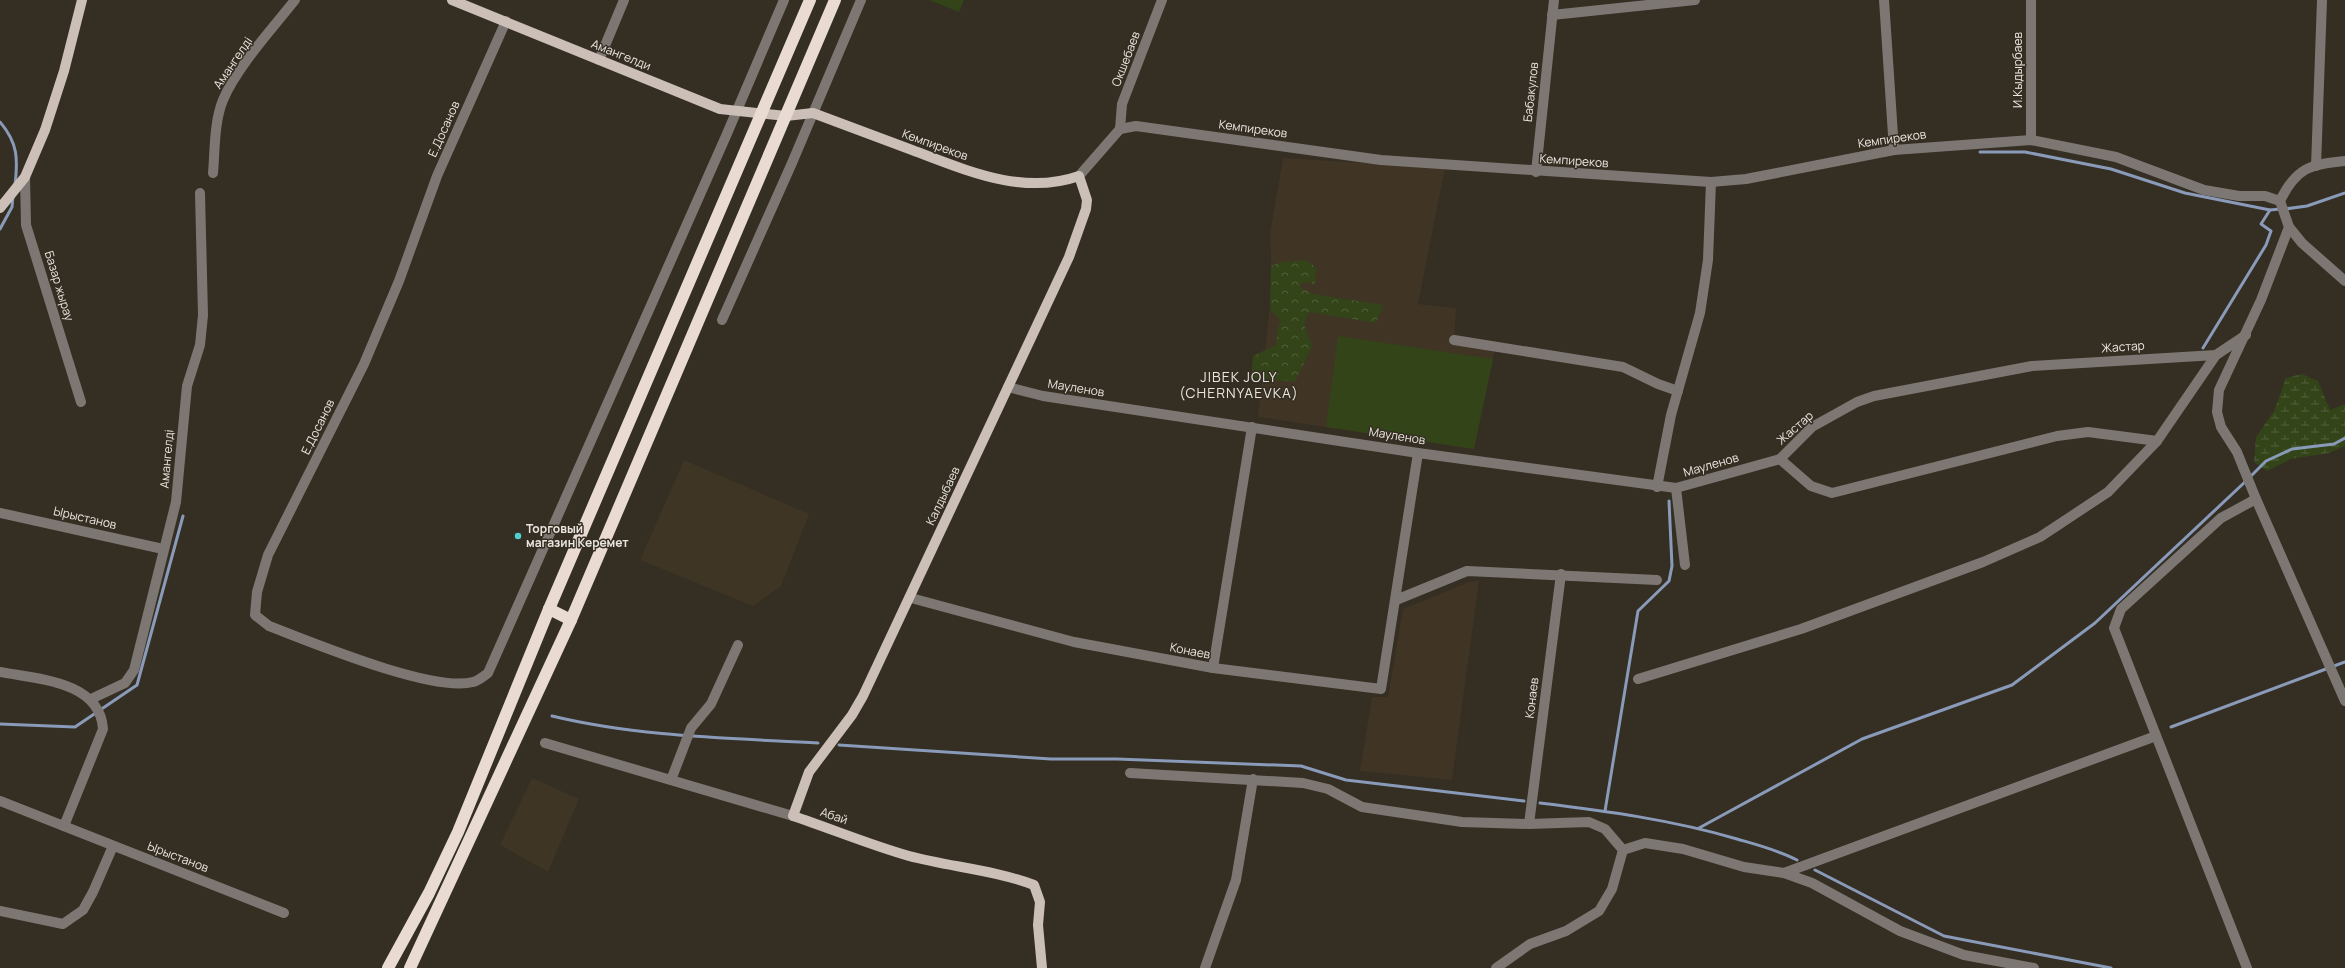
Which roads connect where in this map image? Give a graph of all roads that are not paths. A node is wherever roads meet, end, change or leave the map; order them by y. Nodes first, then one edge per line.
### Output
1 (82, 0) edge
2 (295, 0) edge
3 (452, 0) edge
4 (624, 0) edge
5 (784, 0) edge
6 (810, 0) edge
7 (835, 0) edge
8 (861, 0) edge
9 (1162, 0) edge
10 (1554, 0) edge
11 (1695, 0) edge
12 (1884, 0) edge
13 (2031, 0) edge
14 (2322, 0) edge
15 (1552, 15) junction
16 (506, 22) junction
17 (599, 60) junction
18 (736, 112) junction
19 (812, 113) junction
20 (761, 114) junction
21 (786, 116) junction
22 (1120, 129) junction
23 (2031, 140) junction
24 (1894, 150) junction
25 (2345, 161) edge
26 (2316, 166) junction
27 (1536, 172) junction
28 (213, 173) dead end
29 (1079, 176) junction
30 (26, 177) junction
31 (1711, 182) junction
32 (200, 193) dead end
33 (2280, 201) junction
34 (0, 208) edge
35 (2289, 227) junction
36 (2345, 281) edge
37 (722, 320) dead end
38 (2246, 335) junction
39 (1454, 340) dead end
40 (2216, 355) junction
41 (1008, 387) junction
42 (1678, 391) junction
43 (81, 402) dead end
44 (1252, 427) junction
45 (2157, 441) junction
46 (1418, 453) junction
47 (1780, 459) junction
48 (1657, 487) junction
49 (1676, 488) junction
50 (2256, 499) junction
51 (0, 512) edge
52 (164, 549) junction
53 (1685, 565) dead end
54 (1561, 574) junction
55 (1657, 580) dead end
56 (910, 598) junction
57 (1396, 600) junction
58 (549, 609) junction
59 (571, 620) junction
60 (738, 645) dead end
61 (1213, 668) junction
62 (0, 672) edge
63 (1638, 679) dead end
64 (91, 699) junction
65 (2345, 701) edge
66 (2156, 736) junction
67 (545, 743) dead end
68 (483, 770) junction
69 (1130, 773) dead end
70 (498, 776) junction
71 (1253, 779) junction
72 (671, 780) junction
73 (0, 801) edge
74 (793, 816) junction
75 (1529, 824) junction
76 (64, 826) junction
77 (113, 846) junction
78 (1623, 850) junction
79 (1784, 873) junction
80 (0, 911) edge
81 (284, 913) dead end
82 (388, 968) edge
83 (410, 968) edge
84 (1042, 968) edge
85 (1205, 968) edge
86 (1496, 968) edge
87 (2034, 968) edge
88 (2247, 968) edge

1 - 30 main road
2 - 28 street, Амангелді
3 - 16 main road, Амангелди
4 - 17 street
5 - 18 street
6 - 20 highway
7 - 21 highway
8 - 19 street
9 - 22 street, Окшебаев
10 - 15 street, Бабакулов
11 - 15 street
12 - 24 street
13 - 23 street, И.Кыдырбаев
14 - 26 street
15 - 27 street, Бабакулов
16 - 17 main road, Амангелди
16 - 18 street, Е.Досанов
17 - 18 main road, Амангелди
18 - 20 main road, Амангелди
19 - 21 main road, Кемпиреков
19 - 29 main road, Кемпиреков
19 - 37 street
20 - 21 main road, Амангелди
20 - 58 highway
21 - 59 highway
22 - 27 street, Кемпиреков
22 - 29 street, Кемпиреков
23 - 24 street, Кемпиреков
23 - 33 street, Кемпиреков
24 - 31 street, Кемпиреков
25 - 26 street
26 - 33 street
27 - 31 street, Кемпиреков
29 - 41 main road, Калдыбаев
30 - 34 main road
30 - 43 street, Базар жырау
31 - 42 street
32 - 52 street, Амангелді
33 - 35 street
35 - 36 street
35 - 38 street
38 - 40 street
38 - 50 street
39 - 42 street
40 - 45 street
40 - 47 street, Жастар
41 - 44 street, Мауленов
41 - 56 main road, Калдыбаев
42 - 48 street
44 - 46 street, Мауленов
44 - 61 street
45 - 47 street, Жастар
45 - 63 street
46 - 48 street, Мауленов
46 - 57 street, Конаев
47 - 49 street, Мауленов
48 - 49 street, Мауленов
49 - 53 street
50 - 65 street
50 - 66 street
51 - 52 street, Ырыстанов
52 - 64 street, Амангелді
54 - 55 street
54 - 57 street
54 - 75 street, Конаев
56 - 61 street, Конаев
56 - 74 main road, Калдыбаев
57 - 61 street, Конаев
58 - 59 highway
58 - 68 highway
59 - 70 highway
60 - 72 street
62 - 64 street
64 - 76 street
66 - 79 street
66 - 88 street
67 - 72 street, Абай
68 - 70 highway
68 - 82 highway
69 - 71 street
70 - 83 highway
71 - 75 street
71 - 85 street
72 - 74 street, Абай
73 - 76 street, Ырыстанов
74 - 84 main road, Абай
75 - 78 street
76 - 77 street, Ырыстанов
77 - 80 street
77 - 81 street, Ырыстанов
78 - 79 street
78 - 86 street
79 - 87 street

